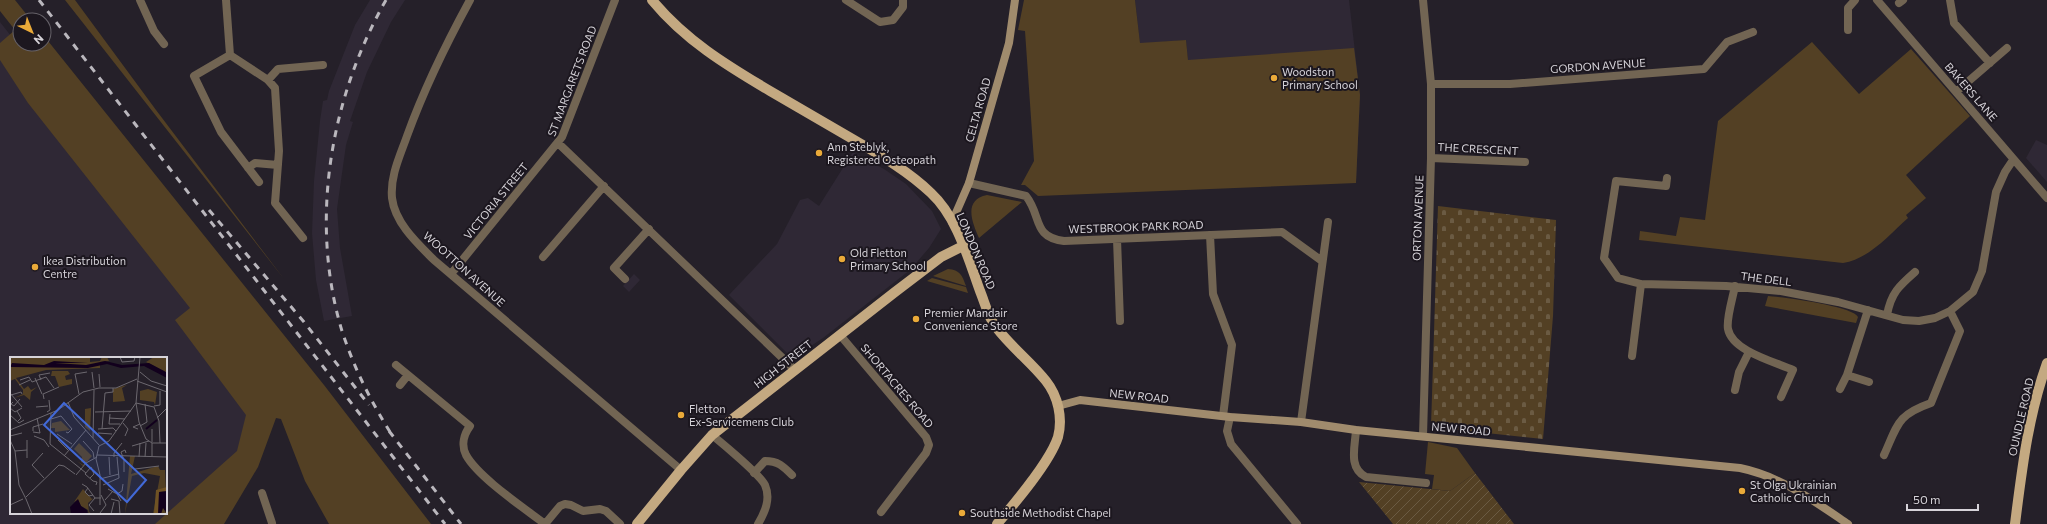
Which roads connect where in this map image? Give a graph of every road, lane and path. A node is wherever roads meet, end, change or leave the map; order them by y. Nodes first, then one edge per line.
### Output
1 (140, 0) edge
2 (226, 0) edge
3 (470, 0) edge
4 (615, 0) edge
5 (652, 0) edge
6 (846, 0) edge
7 (903, 0) edge
8 (1015, 0) edge
9 (1423, 0) edge
10 (1855, 0) edge
11 (1877, 0) edge
12 (1950, 0) edge
13 (1848, 30) dead end
14 (1753, 32) dead end
15 (164, 44) dead end
16 (2007, 48) dead end
17 (230, 55) junction
18 (1990, 64) junction
19 (323, 65) dead end
20 (268, 80) junction
21 (1430, 84) junction
22 (1956, 92) junction
23 (558, 143) junction
24 (1431, 158) junction
25 (2013, 160) junction
26 (1525, 162) dead end
27 (278, 165) junction
28 (248, 168) junction
29 (1667, 178) dead end
30 (259, 182) dead end
31 (969, 183) junction
32 (604, 186) junction
33 (2047, 198) edge
34 (952, 222) junction
35 (1328, 222) dead end
36 (649, 229) junction
37 (1210, 235) junction
38 (303, 238) dead end
39 (1117, 239) junction
40 (963, 246) junction
41 (543, 257) dead end
42 (1322, 261) junction
43 (1915, 272) dead end
44 (451, 274) junction
45 (625, 279) dead end
46 (1641, 284) junction
47 (1735, 286) junction
48 (1868, 310) junction
49 (1950, 311) junction
50 (1887, 315) junction
51 (1120, 321) dead end
52 (840, 335) junction
53 (1749, 352) junction
54 (1632, 356) dead end
55 (2047, 363) edge
56 (396, 365) dead end
57 (795, 370) junction
58 (408, 375) junction
59 (1847, 375) junction
60 (1869, 382) dead end
61 (400, 385) dead end
62 (1840, 389) dead end
63 (1735, 390) dead end
64 (1781, 397) dead end
65 (1058, 406) junction
66 (1227, 417) junction
67 (1300, 422) junction
68 (1356, 430) junction
69 (712, 435) junction
70 (1423, 436) junction
71 (1884, 456) dead end
72 (681, 470) junction
73 (754, 474) junction
74 (792, 475) dead end
75 (1426, 483) dead end
76 (262, 493) dead end
77 (881, 512) dead end
78 (272, 524) edge
79 (545, 524) edge
80 (620, 524) edge
81 (637, 524) edge
82 (758, 524) edge
83 (998, 524) edge
84 (1297, 524) edge
85 (1848, 524) edge
86 (2015, 524) edge

1 - 15 street
2 - 17 street
3 - 44 street, WOOTTON AVENUE
4 - 23 street, ST MARGARETS ROAD
5 - 34 main road, LONDON ROAD
6 - 7 street
8 - 31 street, CELTA ROAD
9 - 21 street, ORTON AVENUE
10 - 13 street
11 - 22 street, BAKERS LANE
12 - 18 street
14 - 21 street, GORDON AVENUE
16 - 18 street
17 - 20 street
17 - 28 street
18 - 22 street
19 - 20 street
20 - 27 street
21 - 24 street, ORTON AVENUE
22 - 25 street, BAKERS LANE
23 - 32 street, ST MARGARETS ROAD
23 - 44 street, VICTORIA STREET
24 - 26 street, THE CRESCENT
24 - 70 street, ORTON AVENUE
25 - 33 street, BAKERS LANE
25 - 49 street, THE DELL
27 - 28 street
27 - 38 street
28 - 30 street
29 - 46 street, THE DELL
31 - 34 street, CELTA ROAD
31 - 39 street, WESTBROOK PARK ROAD
32 - 36 street, ST MARGARETS ROAD
32 - 41 street
34 - 40 main road, LONDON ROAD
35 - 42 street
36 - 45 street
36 - 57 street, ST MARGARETS ROAD
37 - 39 street, WESTBROOK PARK ROAD
37 - 42 street, WESTBROOK PARK ROAD
37 - 66 street
39 - 51 street
40 - 52 main road, HIGH STREET
40 - 65 main road, LONDON ROAD
42 - 67 street
43 - 50 street
44 - 72 street, WOOTTON AVENUE
46 - 47 street, THE DELL
46 - 54 street
47 - 48 street, THE DELL
47 - 53 street
48 - 50 street, THE DELL
48 - 59 street
49 - 50 street, THE DELL
49 - 71 street
52 - 57 main road, HIGH STREET
52 - 77 street, SHORTACRES ROAD
53 - 63 street
53 - 64 street
55 - 86 main road, OUNDLE ROAD
56 - 58 street
57 - 69 main road, HIGH STREET
58 - 61 street
58 - 79 street
59 - 60 street
59 - 62 street
65 - 66 street, NEW ROAD
65 - 83 main road, LONDON ROAD
66 - 67 street, NEW ROAD
66 - 84 street
67 - 68 street, NEW ROAD
68 - 70 street, NEW ROAD
68 - 75 street
69 - 72 main road, HIGH STREET
69 - 73 street
70 - 85 street, NEW ROAD
72 - 81 main road, HIGH STREET
73 - 74 street
73 - 82 street
76 - 78 street
79 - 80 street

